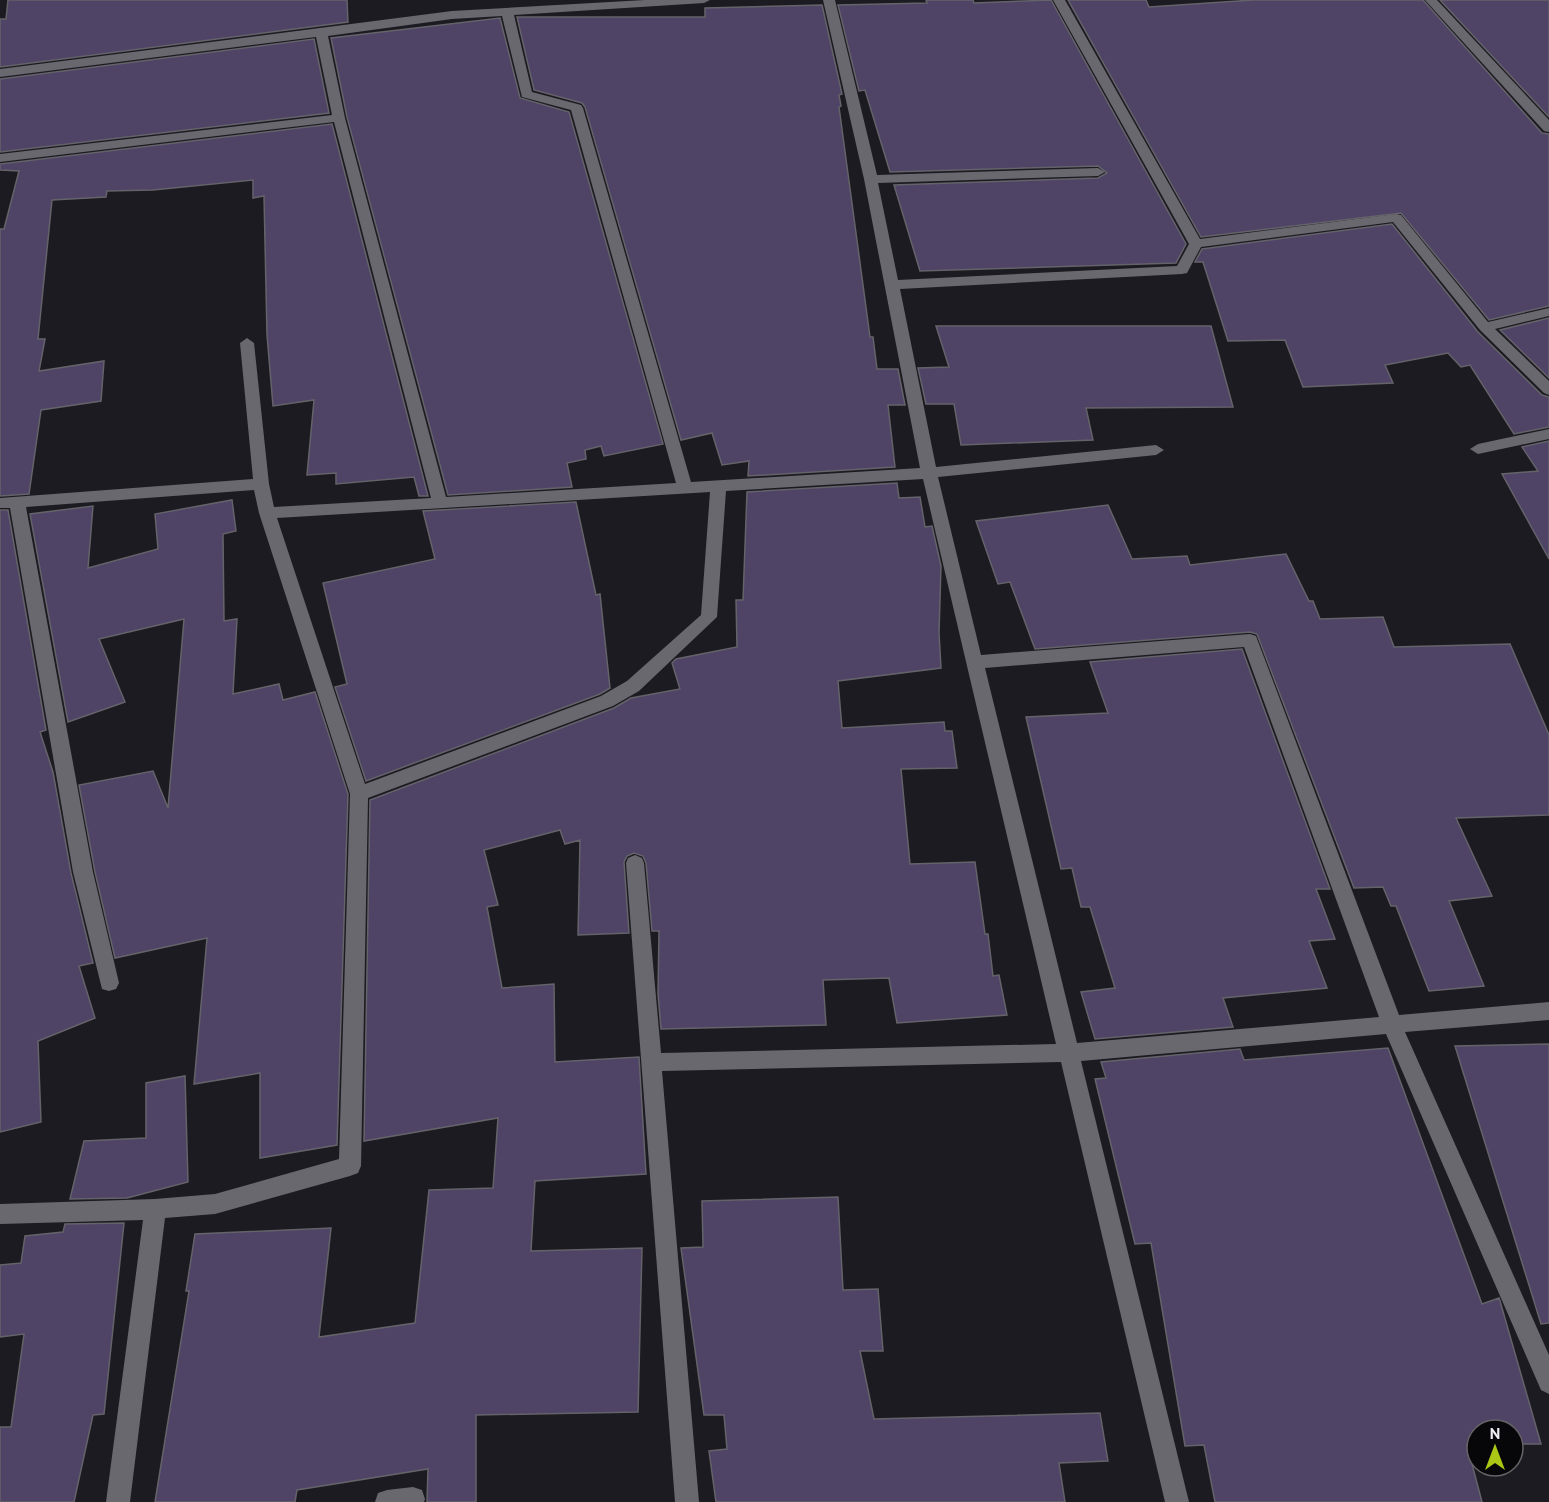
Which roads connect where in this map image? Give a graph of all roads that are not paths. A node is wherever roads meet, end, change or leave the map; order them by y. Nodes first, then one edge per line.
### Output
1 (454, 0) edge
2 (694, 0) edge
3 (704, 0) edge
4 (829, 0) edge
5 (1059, 0) edge
6 (1431, 0) edge
7 (507, 10) junction
8 (452, 15) junction
9 (321, 33) junction
10 (0, 73) edge
11 (339, 118) junction
12 (1549, 128) edge
13 (0, 158) edge
14 (1098, 172) dead end
15 (871, 179) junction
16 (1196, 244) junction
17 (892, 285) junction
18 (1549, 312) edge
19 (1485, 327) junction
20 (247, 343) dead end
21 (1549, 390) edge
22 (1549, 434) edge
23 (1478, 449) dead end
24 (1156, 450) dead end
25 (929, 473) junction
26 (261, 484) junction
27 (718, 484) junction
28 (685, 487) junction
29 (8, 503) edge
30 (440, 503) junction
31 (267, 513) junction
32 (975, 663) junction
33 (359, 794) junction
34 (635, 863) dead end
35 (109, 983) dead end
36 (1549, 1011) edge
37 (1392, 1026) junction
38 (1069, 1053) junction
39 (653, 1062) junction
40 (155, 1209) junction
41 (0, 1214) edge
42 (1549, 1382) edge
43 (413, 1499) dead end
44 (118, 1502) edge
45 (387, 1502) edge
46 (687, 1502) edge
47 (1177, 1502) edge

1 - 8 street
2 - 3 street
2 - 7 street
4 - 15 street
5 - 16 street
6 - 12 street
7 - 8 street
7 - 28 street
8 - 9 street
9 - 10 street
9 - 11 street
11 - 13 street
11 - 30 street
14 - 15 street
15 - 17 street
16 - 17 street
16 - 19 street
17 - 25 street
18 - 19 street
19 - 21 street
20 - 26 street
22 - 23 street
24 - 25 street
25 - 27 street
25 - 32 street
26 - 29 street
26 - 31 street
27 - 28 street
27 - 33 street
28 - 30 street
29 - 35 street
30 - 31 street
31 - 33 street
32 - 37 street
32 - 38 street
33 - 40 street
34 - 39 street
36 - 37 street
37 - 38 street
37 - 42 street
38 - 39 street
38 - 47 street
39 - 46 street
40 - 41 street
40 - 44 street
43 - 45 street

